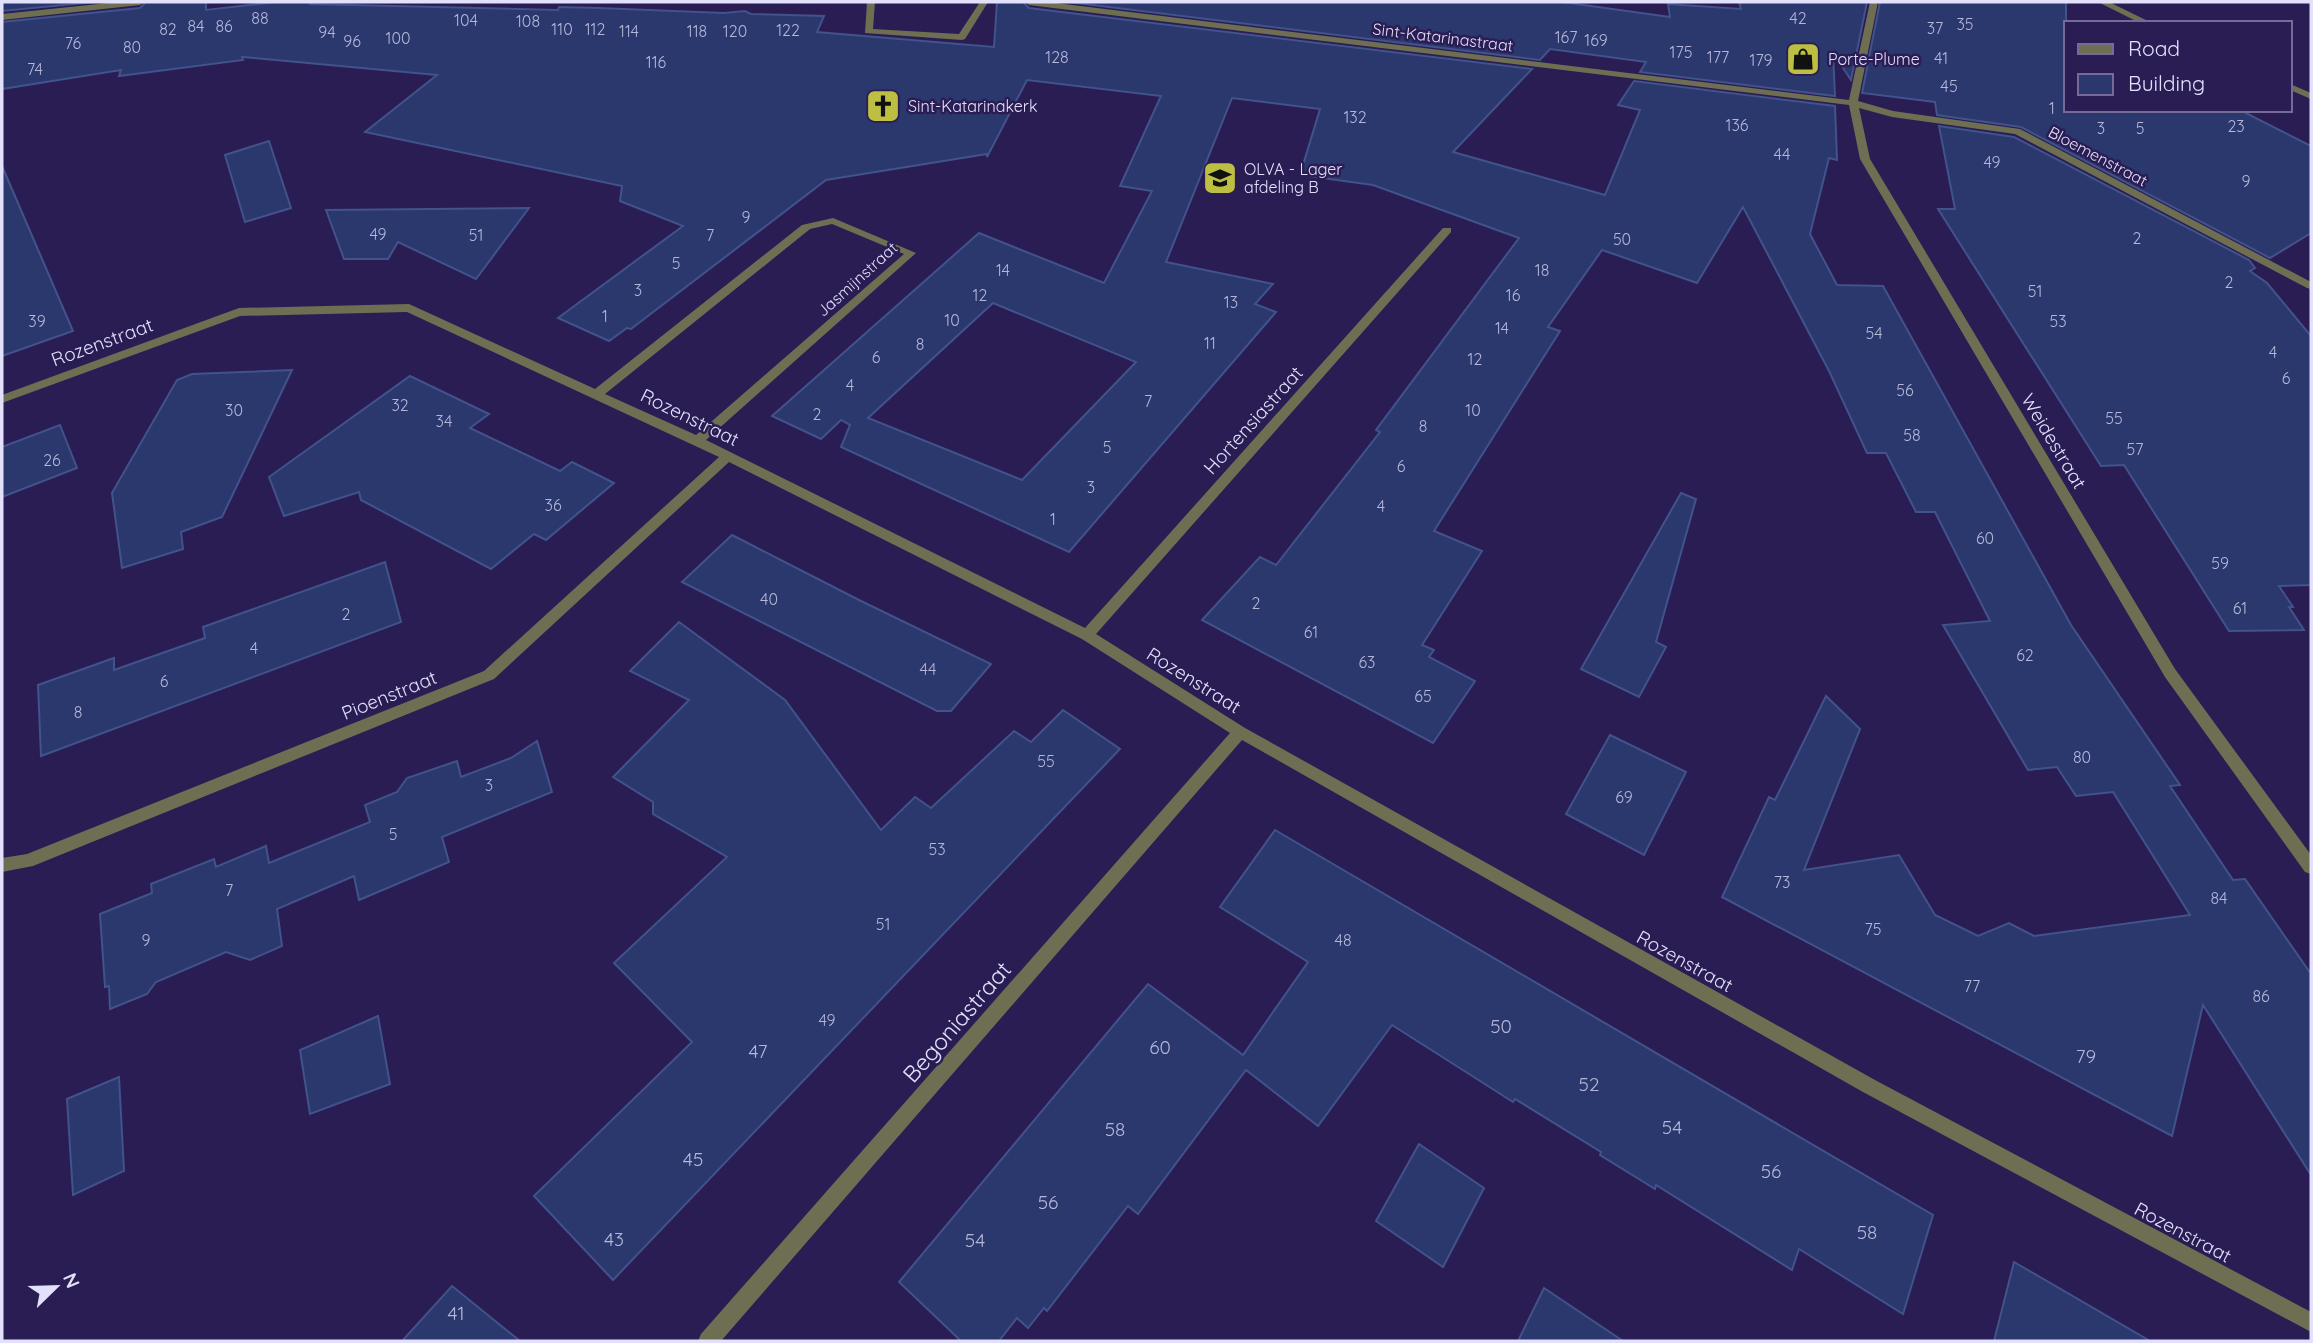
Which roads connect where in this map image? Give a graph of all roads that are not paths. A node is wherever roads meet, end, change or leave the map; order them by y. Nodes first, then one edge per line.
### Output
1 (140, 2) edge
2 (872, 2) edge
3 (984, 2) edge
4 (1029, 2) edge
5 (1874, 2) edge
6 (2102, 2) edge
7 (2, 17) edge
8 (2144, 21) edge
9 (2292, 88) edge
10 (2311, 96) edge
11 (1853, 103) junction
12 (1447, 230) dead end
13 (2311, 286) edge
14 (597, 394) junction
15 (2, 399) edge
16 (696, 441) junction
17 (728, 456) junction
18 (1087, 635) junction
19 (1240, 732) junction
20 (2, 865) edge
21 (2311, 867) edge
22 (2311, 1322) edge
23 (708, 1341) edge

1 - 7 street
2 - 3 street
4 - 11 street, Sint-Katarinastraat
5 - 11 street, Weidestraat
6 - 8 street
9 - 10 street
11 - 13 street, Bloemenstraat
11 - 21 street, Weidestraat
12 - 18 street, Hortensiastraat
14 - 15 street, Rozenstraat
14 - 16 street, Rozenstraat
14 - 16 street, Jasmijnstraat
16 - 17 street, Rozenstraat
17 - 18 street, Rozenstraat
17 - 20 street, Pioenstraat
18 - 19 street, Rozenstraat
19 - 22 street, Rozenstraat
19 - 23 street, Begoniastraat

